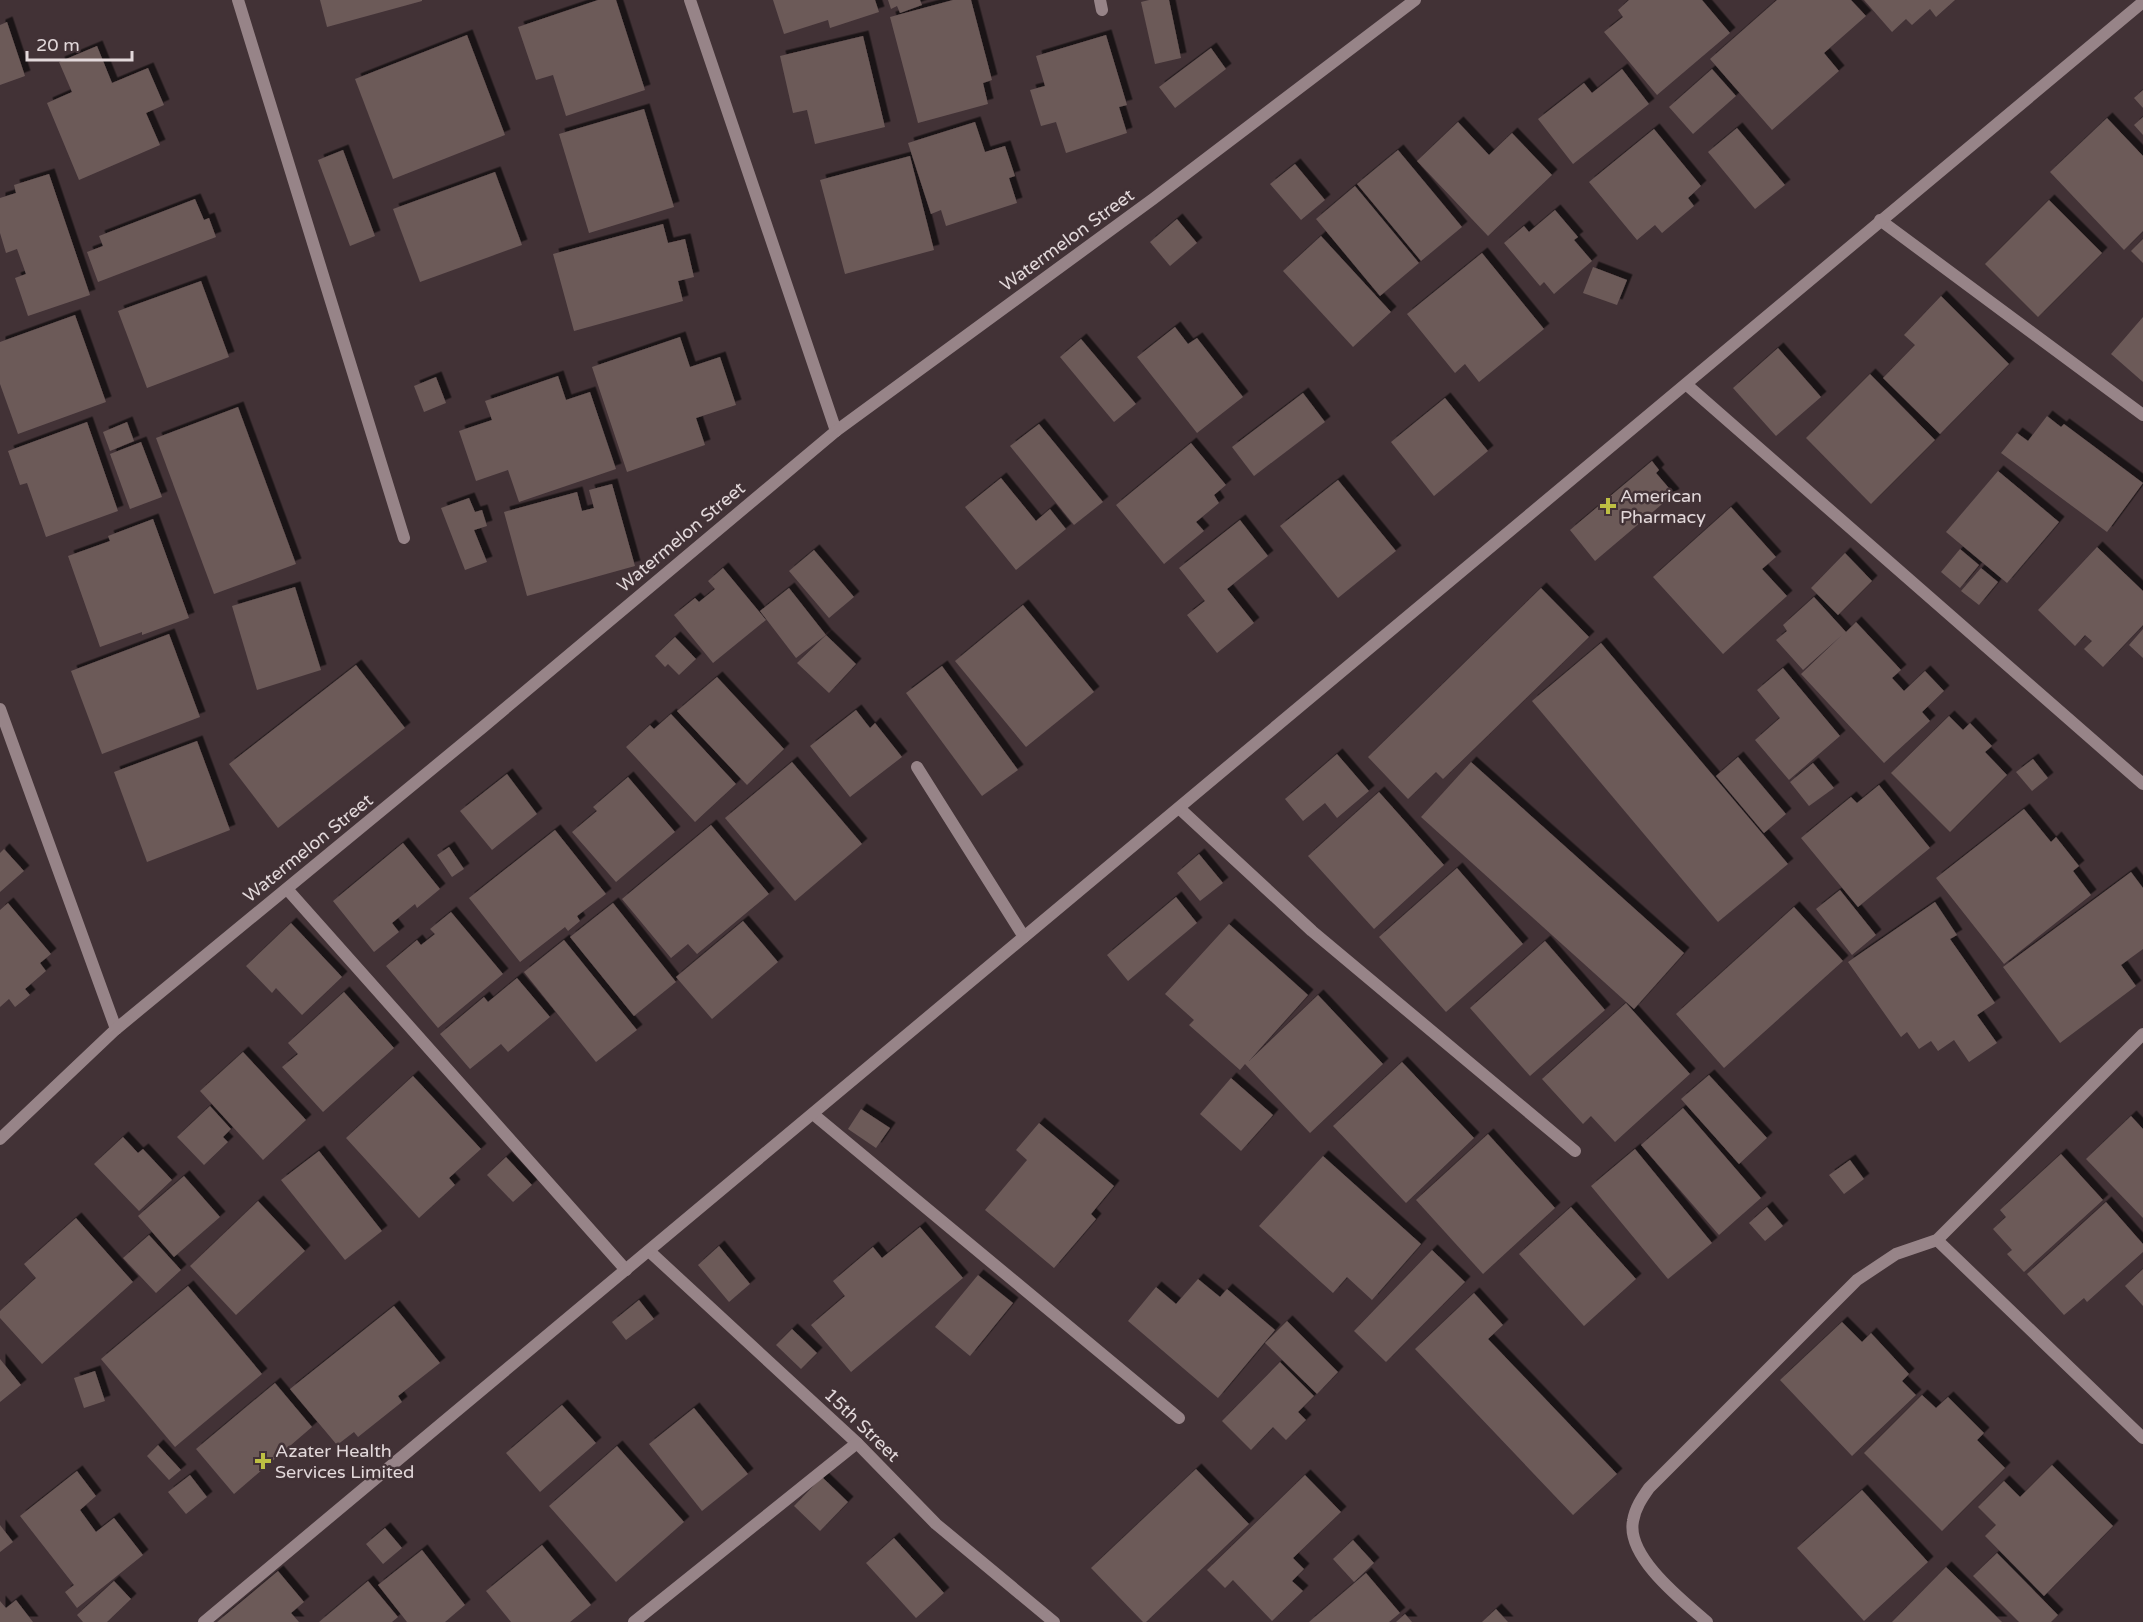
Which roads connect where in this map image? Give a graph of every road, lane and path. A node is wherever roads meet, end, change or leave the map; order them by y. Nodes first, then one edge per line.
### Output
1 (238, 0) edge
2 (690, 0) edge
3 (1415, 0) edge
4 (2143, 2) edge
5 (1880, 220) junction
6 (1686, 385) junction
7 (2143, 416) edge
8 (836, 431) junction
9 (404, 538) dead end
10 (0, 709) edge
11 (917, 767) dead end
12 (2143, 784) edge
13 (1179, 808) junction
14 (287, 889) junction
15 (1024, 937) junction
16 (116, 1029) junction
17 (2143, 1034) edge
18 (813, 1114) junction
19 (0, 1139) edge
20 (1575, 1151) dead end
21 (1937, 1240) junction
22 (649, 1251) junction
23 (626, 1270) junction
24 (1179, 1418) dead end
25 (2143, 1437) edge
26 (857, 1443) junction
27 (204, 1622) edge
28 (634, 1622) edge
29 (1054, 1622) edge
30 (1707, 1622) edge

1 - 9 street
2 - 8 street
3 - 8 street, Watermelon Street
4 - 5 street
5 - 6 street
5 - 7 street
6 - 12 street
6 - 13 street
8 - 14 street, Watermelon Street
10 - 16 street
11 - 15 street
13 - 15 street
13 - 20 street
14 - 16 street, Watermelon Street
14 - 23 street
15 - 18 street
16 - 19 street, Watermelon Street
17 - 21 street
18 - 22 street
18 - 24 street
21 - 25 street
21 - 30 street
22 - 23 street
22 - 26 street, 15th Street
23 - 27 street
26 - 28 street
26 - 29 street, 15th Street

